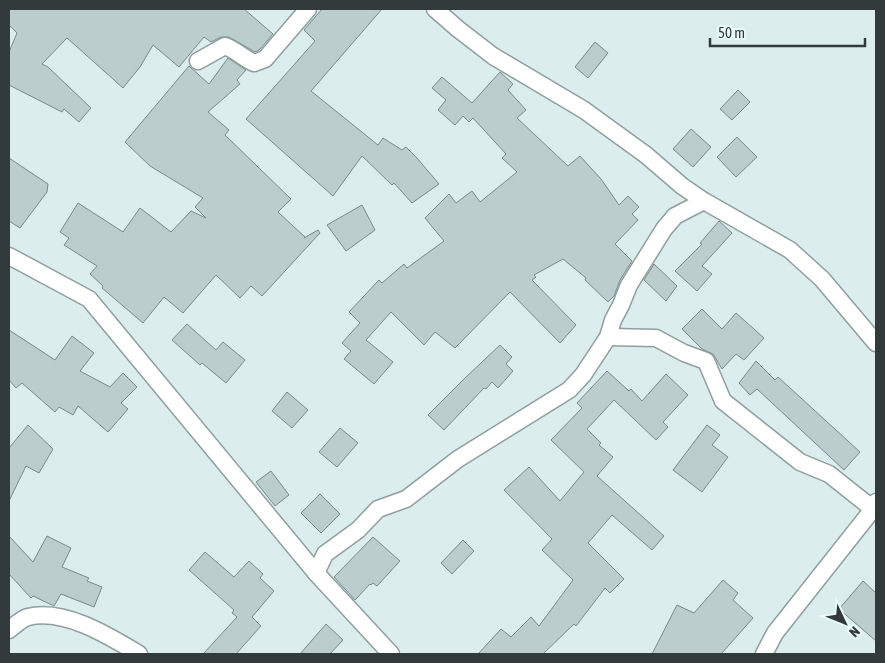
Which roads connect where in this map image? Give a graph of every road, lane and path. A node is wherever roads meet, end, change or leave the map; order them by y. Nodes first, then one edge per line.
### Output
1 (308, 9) edge
2 (436, 9) edge
3 (198, 61) dead end
4 (704, 201) junction
5 (9, 256) edge
6 (608, 337) junction
7 (876, 343) edge
8 (875, 506) edge
9 (316, 573) junction
10 (9, 630) edge
11 (139, 654) edge
12 (391, 654) edge
13 (764, 654) edge

1 - 3 street
2 - 4 street
4 - 6 street
4 - 7 street
5 - 9 street
6 - 8 street
6 - 9 street
8 - 13 street
9 - 12 street
10 - 11 street

